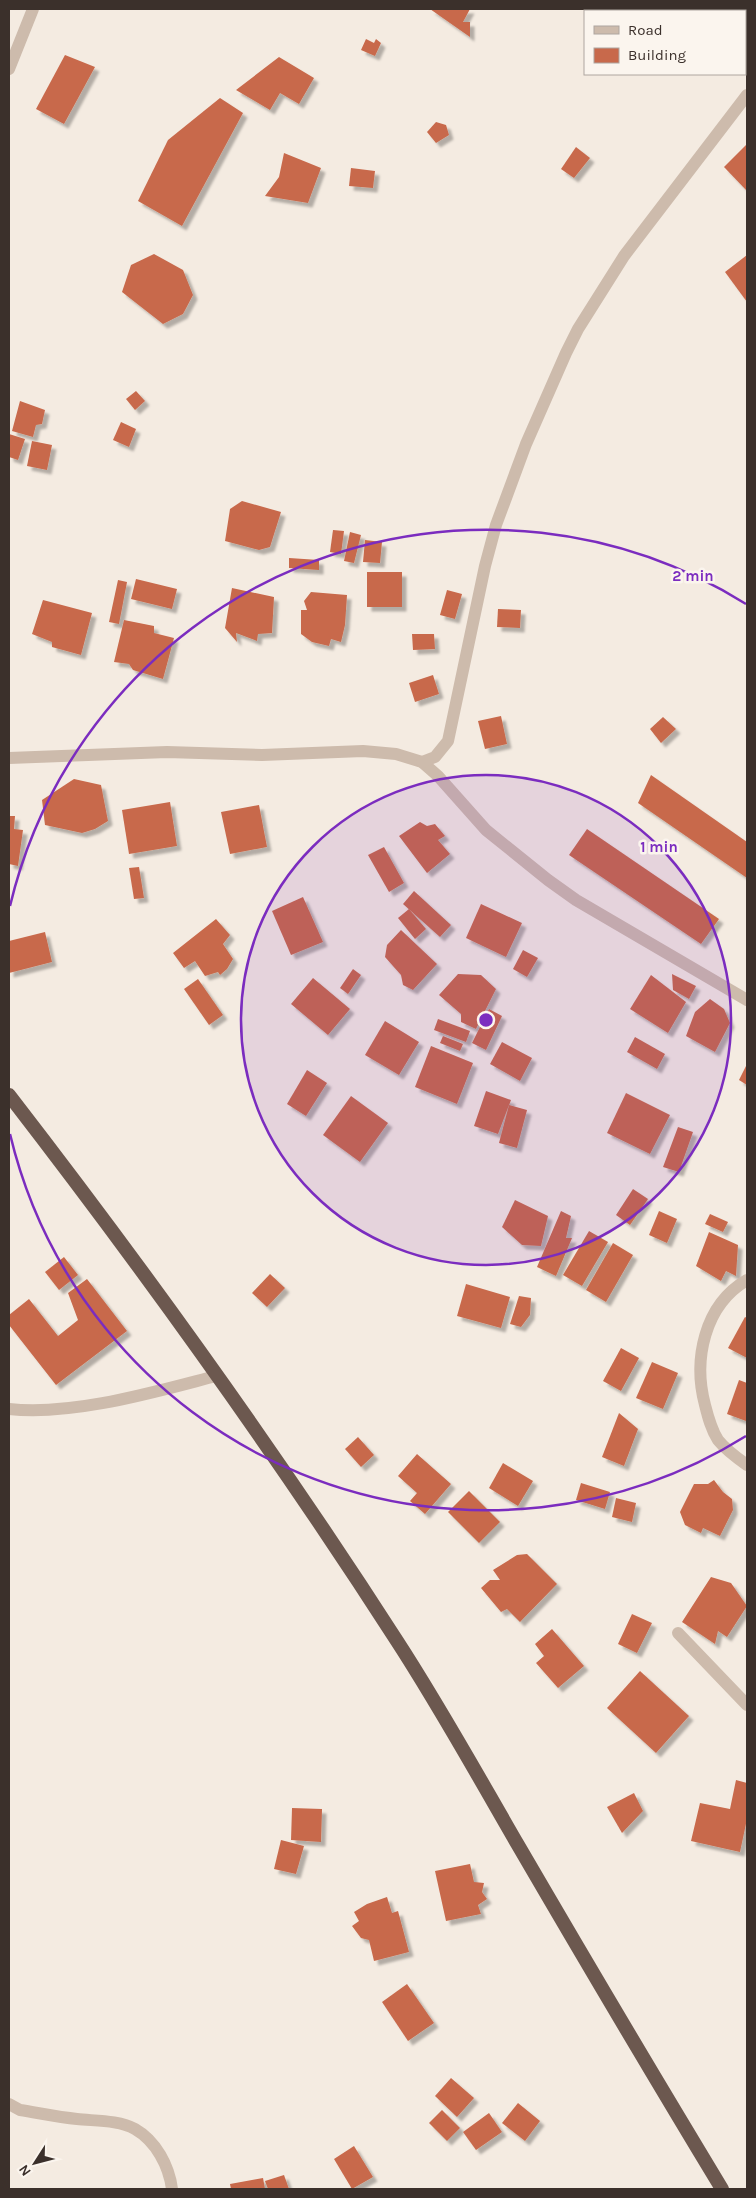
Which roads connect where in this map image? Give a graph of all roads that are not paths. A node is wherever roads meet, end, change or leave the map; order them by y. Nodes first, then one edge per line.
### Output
1 (33, 9) edge
2 (9, 69) edge
3 (747, 95) edge
4 (9, 758) edge
5 (422, 762) junction
6 (747, 1000) edge
7 (9, 1095) edge
8 (747, 1280) edge
9 (216, 1376) junction
10 (9, 1410) edge
11 (747, 1465) edge
12 (678, 1633) dead end
13 (747, 1705) edge
14 (9, 2104) edge
15 (172, 2189) edge
16 (722, 2189) edge

1 - 2 street
3 - 5 street
4 - 5 street
5 - 6 street
7 - 9 highway
8 - 11 street
9 - 10 street
9 - 16 highway
12 - 13 street
14 - 15 street

